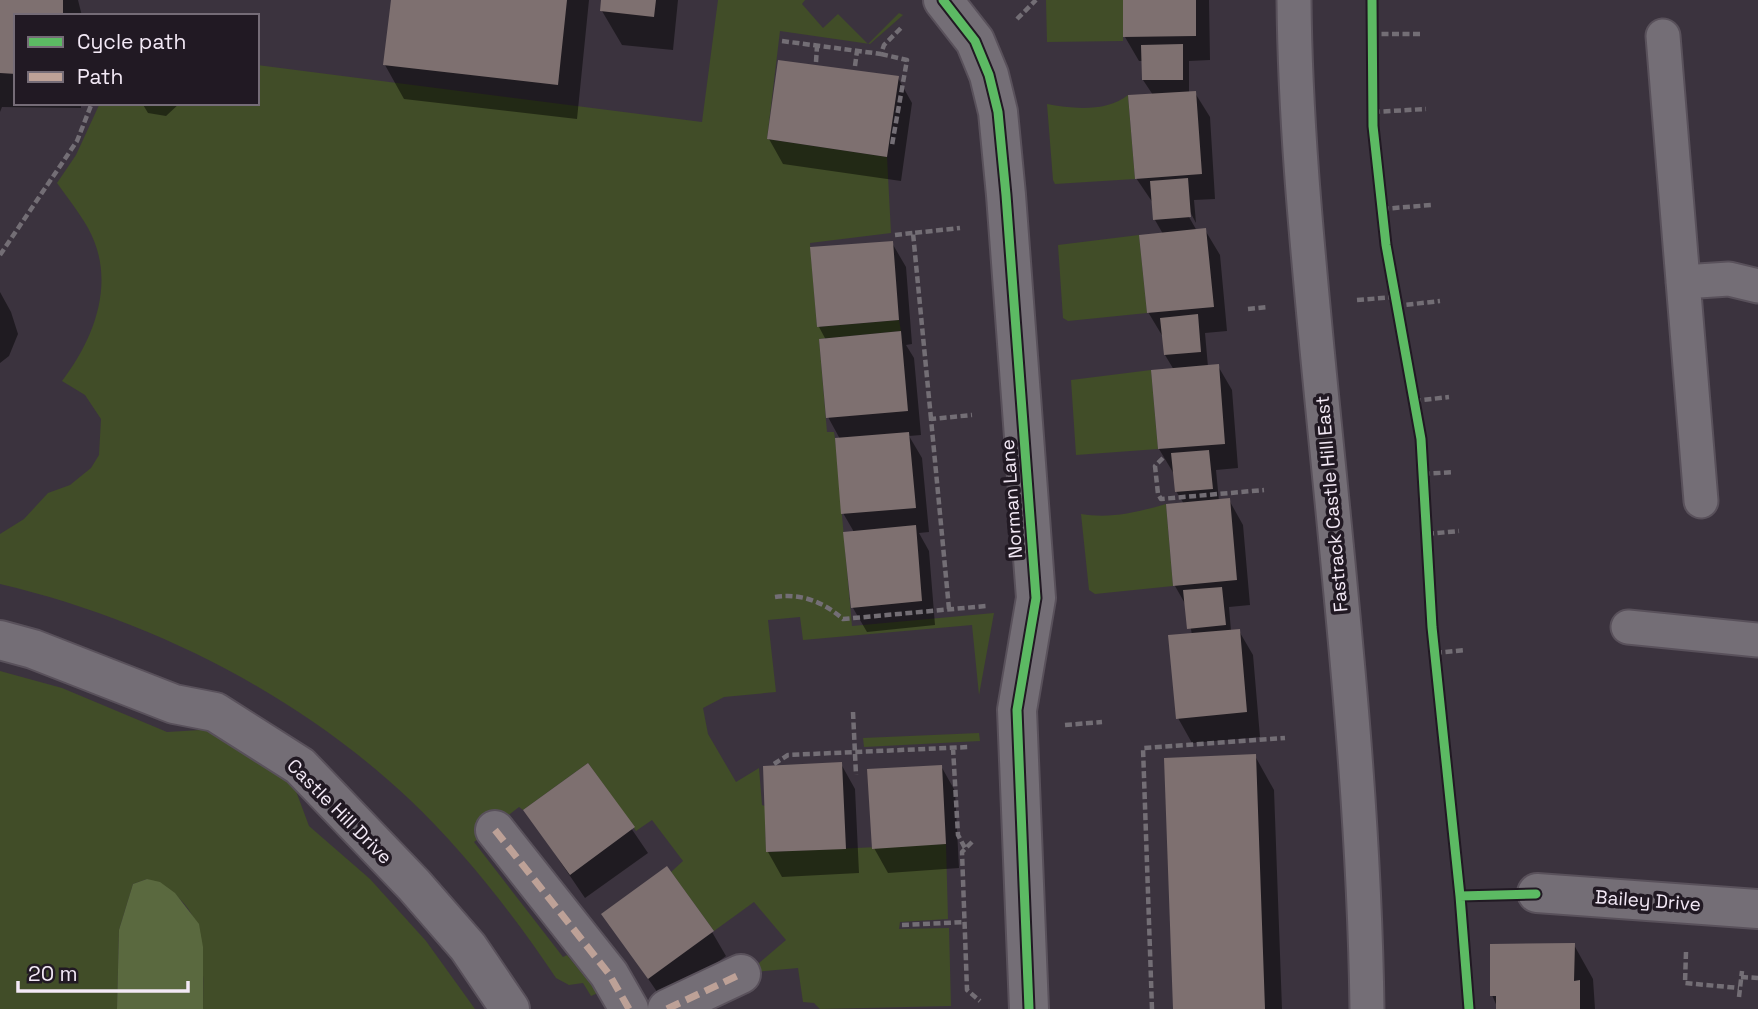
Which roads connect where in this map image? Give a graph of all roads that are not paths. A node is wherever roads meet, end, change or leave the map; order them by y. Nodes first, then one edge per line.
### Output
1 (943, 0) edge
2 (1294, 0) edge
3 (1663, 36) dead end
4 (1683, 282) junction
5 (1758, 286) edge
6 (1701, 501) dead end
7 (1628, 627) dead end
8 (0, 640) edge
9 (1758, 640) edge
10 (495, 830) dead end
11 (1537, 893) dead end
12 (1758, 909) edge
13 (741, 974) dead end
14 (510, 1009) edge
15 (629, 1009) edge
16 (667, 1009) edge
17 (1029, 1009) edge
18 (1367, 1009) edge

1 - 17 street, Norman Lane
2 - 18 lane, Fastrack Castle Hill East
3 - 4 lane
4 - 5 lane
4 - 6 lane
7 - 9 lane
8 - 14 street, Castle Hill Drive
10 - 15 street
11 - 12 street, Bailey Drive
13 - 16 street

